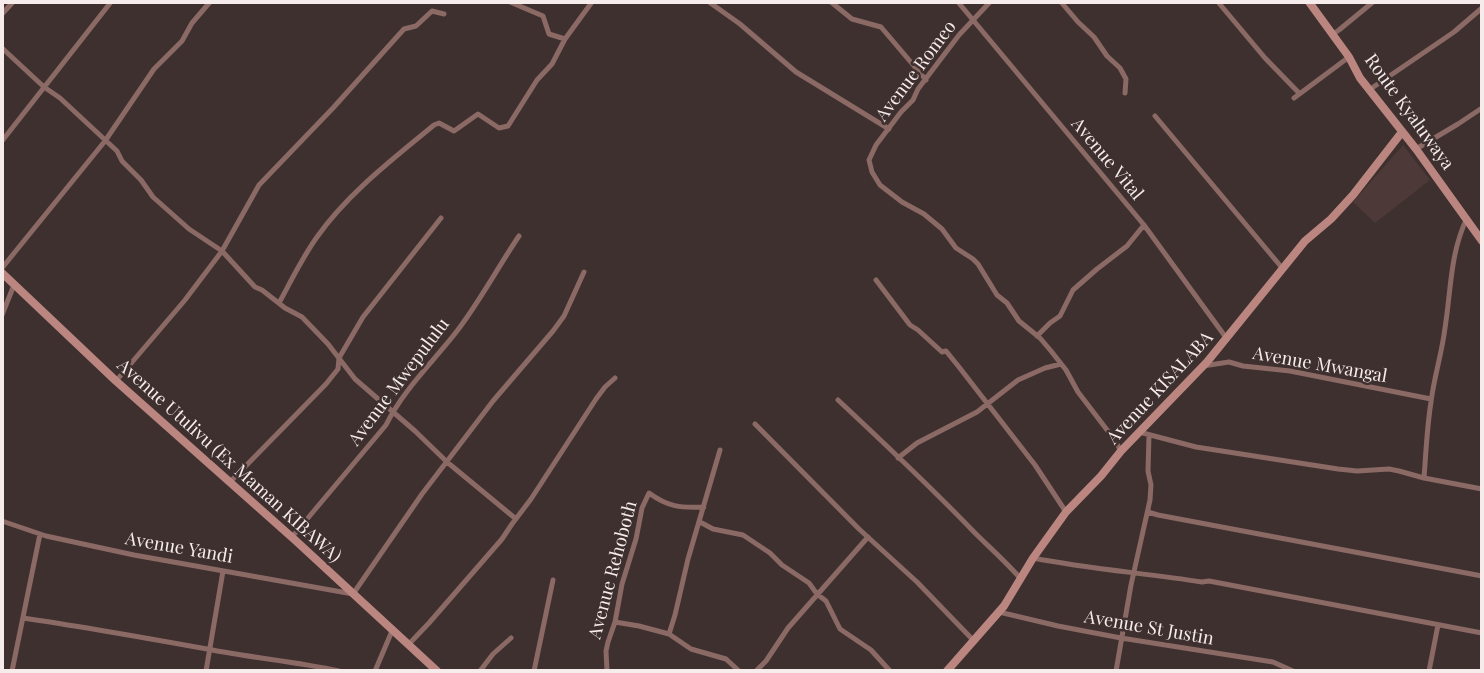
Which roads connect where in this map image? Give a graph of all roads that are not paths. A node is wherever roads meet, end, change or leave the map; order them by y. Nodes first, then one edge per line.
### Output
1 (13, 2) edge
2 (111, 2) edge
3 (209, 2) edge
4 (510, 2) edge
5 (592, 2) edge
6 (709, 2) edge
7 (831, 2) edge
8 (958, 2) edge
9 (989, 2) edge
10 (1061, 2) edge
11 (1218, 2) edge
12 (1309, 2) edge
13 (1373, 2) edge
14 (1482, 8) edge
15 (2, 14) edge
16 (444, 14) dead end
17 (973, 20) junction
18 (1333, 34) junction
19 (565, 39) junction
20 (2, 48) edge
21 (1349, 57) junction
22 (926, 80) junction
23 (44, 87) junction
24 (1369, 90) junction
25 (1125, 93) dead end
26 (1482, 108) edge
27 (1154, 116) dead end
28 (889, 129) junction
29 (1402, 132) junction
30 (2, 141) edge
31 (105, 141) junction
32 (1416, 149) junction
33 (441, 218) dead end
34 (1466, 218) junction
35 (1144, 225) junction
36 (519, 236) dead end
37 (1482, 241) edge
38 (222, 251) junction
39 (1283, 269) junction
40 (2, 271) edge
41 (584, 272) dead end
42 (876, 280) dead end
43 (14, 285) junction
44 (279, 303) junction
45 (2, 315) edge
46 (1037, 336) junction
47 (1227, 339) junction
48 (339, 358) junction
49 (1061, 364) junction
50 (1203, 366) junction
51 (615, 378) dead end
52 (116, 381) junction
53 (1431, 399) junction
54 (838, 400) dead end
55 (988, 404) junction
56 (393, 412) junction
57 (755, 424) dead end
58 (1139, 432) junction
59 (1149, 435) junction
60 (720, 450) dead end
61 (1121, 451) junction
62 (898, 458) junction
63 (447, 463) junction
64 (1424, 478) junction
65 (230, 482) junction
66 (1482, 489) edge
67 (704, 508) junction
68 (1066, 512) junction
69 (1148, 512) junction
70 (516, 519) junction
71 (2, 521) edge
72 (700, 522) junction
73 (40, 534) junction
74 (292, 537) junction
75 (868, 537) junction
76 (1033, 558) junction
77 (223, 570) junction
78 (1133, 572) junction
79 (1482, 576) edge
80 (1020, 578) junction
81 (553, 580) dead end
82 (353, 594) junction
83 (817, 594) junction
84 (998, 612) junction
85 (23, 618) junction
86 (615, 622) junction
87 (1438, 625) junction
88 (392, 631) junction
89 (1482, 633) edge
90 (669, 634) junction
91 (511, 638) dead end
92 (1121, 638) junction
93 (974, 641) junction
94 (409, 644) junction
95 (210, 650) junction
96 (12, 671) edge
97 (206, 671) edge
98 (339, 671) edge
99 (375, 671) edge
100 (437, 671) edge
101 (480, 671) edge
102 (534, 671) edge
103 (607, 671) edge
104 (739, 671) edge
105 (756, 671) edge
106 (890, 671) edge
107 (950, 671) edge
108 (1116, 671) edge
109 (1293, 671) edge
110 (1429, 671) edge

1 - 15 street
2 - 23 street
3 - 31 street
4 - 19 street
5 - 19 street
6 - 28 street
7 - 22 street
8 - 17 street, Avenue Vital
9 - 17 street, Avenue Romeo
10 - 25 street
11 - 21 street
12 - 18 street, Route Kyaluwaya
13 - 18 street
14 - 24 street
16 - 38 street
17 - 22 street, Avenue Romeo
17 - 35 street, Avenue Vital
18 - 21 street, Route Kyaluwaya
19 - 44 street
20 - 23 street
21 - 24 street, Route Kyaluwaya
22 - 28 street, Avenue Romeo
23 - 30 street
23 - 31 street
24 - 29 street, Route Kyaluwaya
26 - 32 street
27 - 39 street
28 - 46 street, Avenue Romeo
29 - 32 street, Route Kyaluwaya
29 - 39 street, Avenue KISALABA
31 - 38 street
31 - 40 street
32 - 34 street, Route Kyaluwaya
33 - 48 street
34 - 37 street, Route Kyaluwaya
34 - 53 street
35 - 46 street
35 - 47 street, Avenue Vital
36 - 56 street, Avenue Mwepululu
38 - 44 street
38 - 52 street
39 - 47 street, Avenue KISALABA
40 - 43 street, Avenue Utulivu (Ex Maman KIBAWA)
41 - 63 street
42 - 55 street
43 - 45 street
43 - 52 street, Avenue Utulivu (Ex Maman KIBAWA)
44 - 48 street
46 - 49 street
47 - 50 street, Avenue KISALABA
48 - 56 street
48 - 65 street
49 - 55 street
49 - 61 street
50 - 53 street, Avenue Mwangal
50 - 58 street, Avenue KISALABA
51 - 70 street
52 - 65 street, Avenue Utulivu (Ex Maman KIBAWA)
53 - 64 street
54 - 62 street
55 - 62 street
55 - 68 street
56 - 63 street
56 - 74 street, Avenue Mwepululu
57 - 75 street
58 - 59 street
58 - 61 street, Avenue KISALABA
59 - 64 street
59 - 69 street
60 - 67 street
61 - 68 street, Avenue KISALABA
62 - 80 street
63 - 70 street
63 - 82 street
64 - 66 street
65 - 74 street, Avenue Utulivu (Ex Maman KIBAWA)
67 - 72 street
67 - 86 street, Avenue Rehoboth
68 - 76 street, Avenue KISALABA
69 - 78 street
69 - 79 street
70 - 94 street
71 - 73 street, Avenue Yandi
72 - 83 street
72 - 90 street
73 - 77 street, Avenue Yandi
73 - 85 street
74 - 82 street, Avenue Utulivu (Ex Maman KIBAWA)
75 - 83 street
75 - 93 street
76 - 78 street
76 - 80 street, Avenue KISALABA
77 - 82 street, Avenue Yandi
77 - 95 street
78 - 87 street
78 - 92 street
80 - 84 street, Avenue KISALABA
81 - 102 street
82 - 88 street, Avenue Utulivu (Ex Maman KIBAWA)
83 - 105 street
83 - 106 street
84 - 92 street, Avenue St Justin
84 - 93 street, Avenue KISALABA
85 - 95 street
85 - 96 street
86 - 90 street
86 - 103 street, Avenue Rehoboth
87 - 89 street
87 - 110 street
88 - 94 street, Avenue Utulivu (Ex Maman KIBAWA)
88 - 99 street
90 - 104 street
91 - 101 street
92 - 108 street
92 - 109 street, Avenue St Justin
93 - 107 street, Avenue KISALABA
94 - 100 street, Avenue Utulivu (Ex Maman KIBAWA)
95 - 97 street
95 - 98 street

